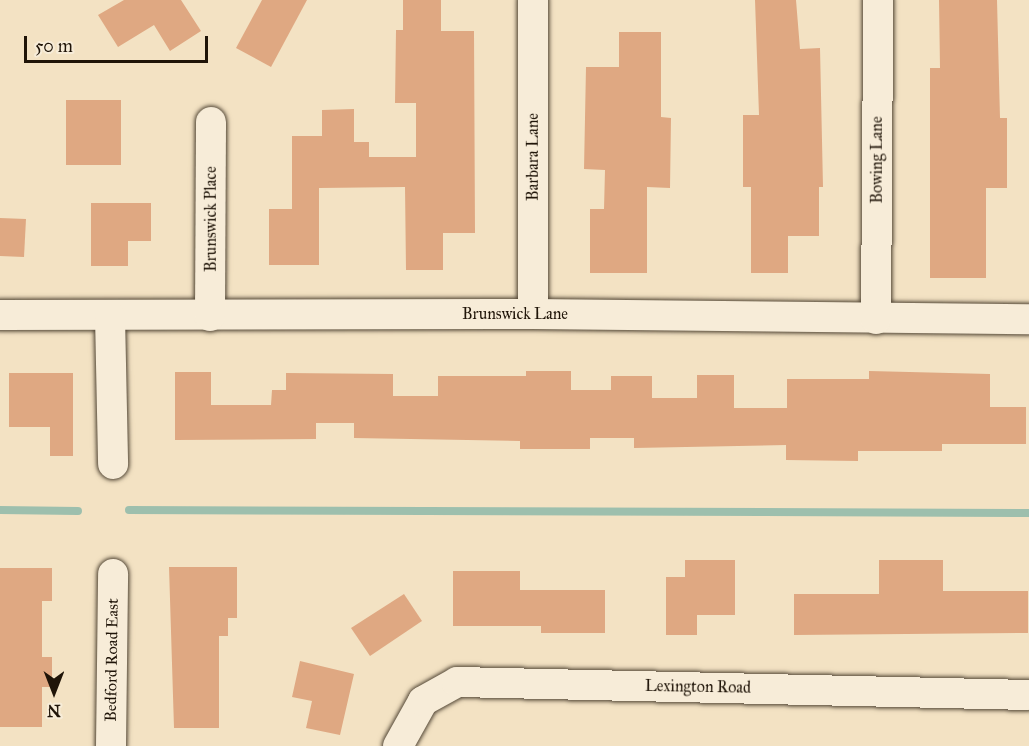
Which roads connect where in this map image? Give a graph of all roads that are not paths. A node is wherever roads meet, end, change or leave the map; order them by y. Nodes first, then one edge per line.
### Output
1 (533, 0) edge
2 (878, 0) edge
3 (211, 122) dead end
4 (533, 314) junction
5 (0, 315) edge
6 (111, 316) junction
7 (210, 316) junction
8 (876, 319) junction
9 (1029, 319) edge
10 (113, 464) dead end
11 (113, 574) dead end
12 (1029, 695) edge
13 (111, 746) edge
14 (398, 746) edge

1 - 4 street, Barbara Lane
2 - 8 street, Bowing Lane
3 - 7 street, Brunswick Place
4 - 7 street, Brunswick Lane
4 - 8 street, Brunswick Lane
5 - 6 street, Brunswick Lane
6 - 7 street, Brunswick Lane
6 - 10 street
8 - 9 street, Brunswick Lane
11 - 13 street, Bedford Road East
12 - 14 street, Lexington Road

